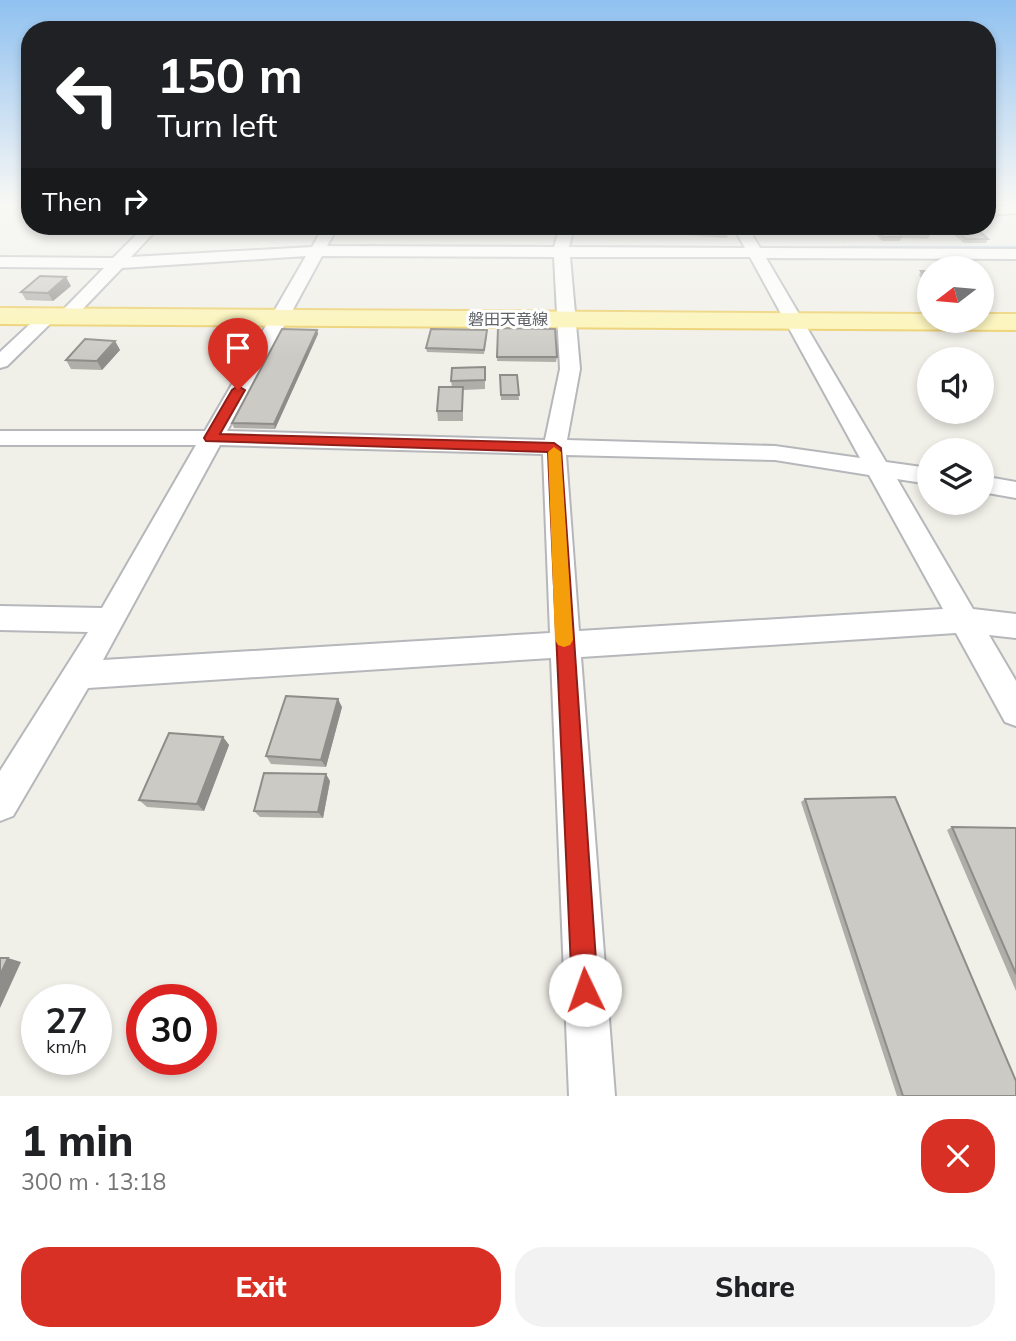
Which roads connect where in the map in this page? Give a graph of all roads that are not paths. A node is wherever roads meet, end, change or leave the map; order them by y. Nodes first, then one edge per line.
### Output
1 (126, 254) edge
2 (265, 254) edge
3 (315, 254) edge
4 (565, 254) edge
5 (756, 254) edge
6 (0, 262) edge
7 (118, 263) junction
8 (0, 316) edge
9 (57, 316) junction
10 (279, 317) junction
11 (569, 319) junction
12 (794, 320) junction
13 (1016, 322) edge
14 (0, 362) edge
15 (0, 438) edge
16 (211, 438) junction
17 (554, 448) junction
18 (878, 468) junction
19 (917, 474) edge
20 (994, 486) edge
21 (1016, 490) edge
22 (0, 618) edge
23 (110, 620) junction
24 (964, 620) junction
25 (1016, 626) edge
26 (564, 647) junction
27 (79, 675) junction
28 (1016, 711) edge
29 (0, 803) edge
30 (592, 1096) edge

1 - 7 street
2 - 7 street
3 - 10 street
4 - 11 street
5 - 12 street
6 - 7 street
7 - 9 street
8 - 9 main road, 磐田天竜線
9 - 10 main road, 磐田天竜線
9 - 14 street
10 - 11 main road, 磐田天竜線
10 - 16 street
11 - 12 main road, 磐田天竜線
11 - 17 street
12 - 13 main road, 磐田天竜線
12 - 18 street
15 - 16 street
16 - 17 street
16 - 23 street
17 - 18 street
17 - 26 street
18 - 19 street
18 - 24 street
20 - 21 street
22 - 23 street
23 - 27 street
24 - 25 street
24 - 26 street
24 - 28 street
26 - 27 street
26 - 30 street
27 - 29 street

